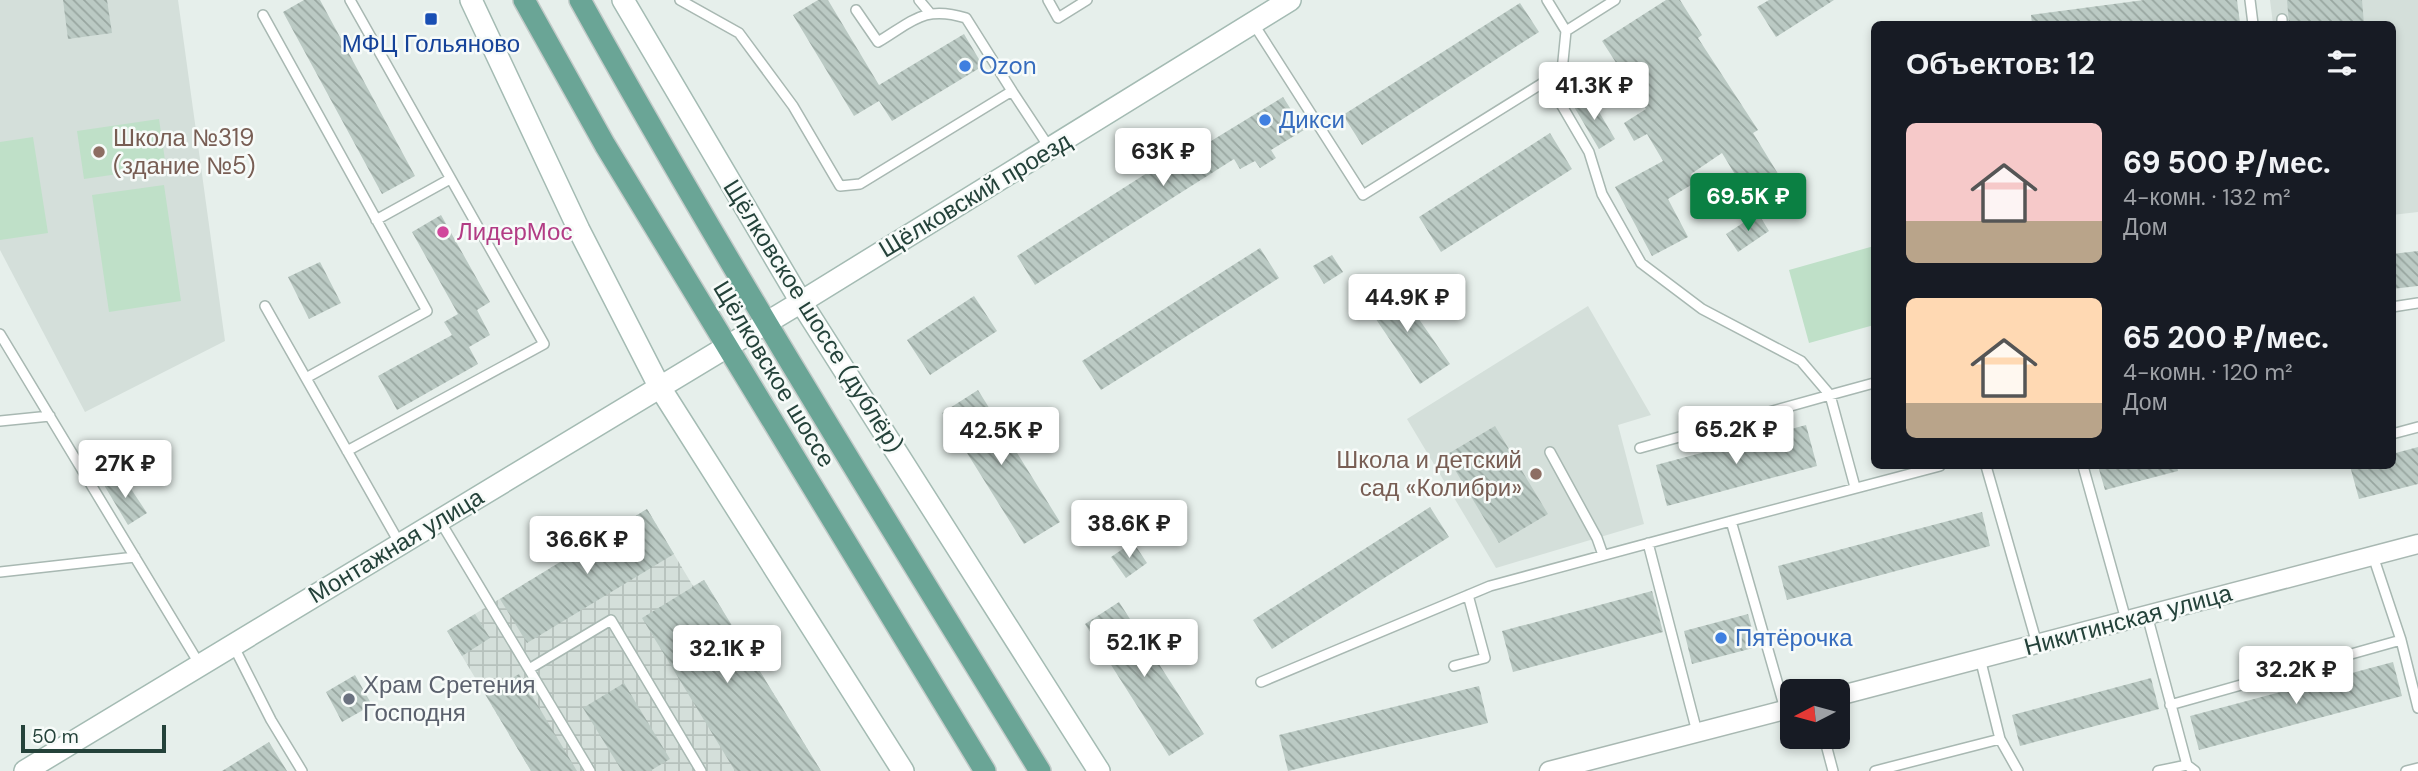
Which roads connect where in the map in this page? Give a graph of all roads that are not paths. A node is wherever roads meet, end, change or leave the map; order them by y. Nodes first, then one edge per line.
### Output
1 (350, 0) edge
2 (471, 0) edge
3 (524, 0) edge
4 (580, 0) edge
5 (623, 0) edge
6 (680, 0) edge
7 (919, 0) edge
8 (1048, 0) edge
9 (1087, 0) edge
10 (1290, 0) edge
11 (1547, 0) edge
12 (1615, 0) edge
13 (2250, 0) edge
14 (856, 10) dead end
15 (929, 12) junction
16 (263, 15) dead end
17 (2253, 21) edge
18 (1253, 23) junction
19 (1566, 30) junction
20 (1562, 71) junction
21 (1012, 91) junction
22 (1051, 150) junction
23 (450, 179) junction
24 (376, 220) junction
25 (801, 302) junction
26 (2418, 303) edge
27 (265, 306) dead end
28 (2396, 306) edge
29 (766, 323) junction
30 (0, 334) edge
31 (726, 346) junction
32 (306, 378) junction
33 (1871, 384) edge
34 (659, 386) junction
35 (1830, 395) junction
36 (50, 416) junction
37 (0, 421) edge
38 (2418, 427) edge
39 (2396, 433) edge
40 (1640, 448) dead end
41 (347, 451) junction
42 (1550, 452) dead end
43 (1928, 469) edge
44 (1987, 469) edge
45 (2084, 469) edge
46 (1856, 487) junction
47 (439, 520) junction
48 (1731, 521) junction
49 (1648, 543) junction
50 (400, 544) junction
51 (2418, 544) edge
52 (1603, 555) junction
53 (2373, 556) junction
54 (135, 557) junction
55 (0, 572) edge
56 (1468, 595) junction
57 (2147, 615) junction
58 (2126, 620) junction
59 (2401, 640) junction
60 (2037, 644) junction
61 (233, 645) junction
62 (1980, 659) junction
63 (200, 665) junction
64 (1454, 666) dead end
65 (529, 669) junction
66 (1261, 682) dead end
67 (1780, 682) edge
68 (1850, 693) edge
69 (2171, 705) junction
70 (2418, 708) edge
71 (1780, 710) edge
72 (1697, 733) junction
73 (2000, 740) junction
74 (1828, 749) edge
75 (2191, 768) edge
76 (2418, 768) edge
77 (903, 770) edge
78 (25, 771) edge
79 (302, 771) edge
80 (590, 771) edge
81 (701, 771) edge
82 (985, 771) edge
83 (1040, 771) edge
84 (1099, 771) edge
85 (1549, 771) edge
86 (1833, 771) edge
87 (1875, 771) edge
88 (2018, 771) edge
89 (2158, 771) edge
90 (2406, 771) edge

1 - 23 lane
2 - 34 street
3 - 31 main road, Щёлковское шоссе
4 - 29 main road, Щёлковское шоссе
5 - 25 street, Щёлковское шоссе (дублёр)
6 - 21 lane
7 - 15 lane
8 - 9 lane
10 - 18 street, Щёлковский проезд
11 - 19 lane
12 - 19 lane
13 - 17 lane
14 - 15 lane
15 - 21 lane
16 - 24 lane
18 - 20 lane
18 - 22 street, Щёлковский проезд
19 - 20 lane
20 - 35 lane
21 - 22 lane
22 - 25 street, Щёлковский проезд
23 - 24 lane
23 - 41 lane
24 - 32 lane
25 - 29 street, Щёлковский проезд
25 - 84 street, Щёлковское шоссе (дублёр)
26 - 28 lane
27 - 32 lane
29 - 31 street, Монтажная улица
29 - 83 main road, Щёлковское шоссе
30 - 36 lane
31 - 34 street, Монтажная улица
31 - 82 main road, Щёлковское шоссе
32 - 41 lane
33 - 35 lane
34 - 47 street, Монтажная улица
34 - 77 street
35 - 40 lane
35 - 46 lane
36 - 37 lane
36 - 54 lane
38 - 39 lane
41 - 50 lane
42 - 52 lane
43 - 46 lane
44 - 60 lane
45 - 58 lane
46 - 48 lane
47 - 50 street, Монтажная улица
47 - 65 lane
48 - 49 lane
48 - 67 lane
49 - 52 lane
49 - 72 lane
50 - 61 street, Монтажная улица
51 - 53 street, Никитинская улица
52 - 56 lane
53 - 57 street, Никитинская улица
53 - 59 lane
54 - 55 lane
54 - 63 lane
56 - 64 lane
56 - 66 lane
57 - 58 street, Никитинская улица
57 - 69 lane
58 - 60 street, Никитинская улица
59 - 69 lane
59 - 70 lane
60 - 62 street, Никитинская улица
61 - 63 street, Монтажная улица
61 - 79 lane
62 - 68 street, Никитинская улица
62 - 73 lane
63 - 78 street, Монтажная улица
65 - 80 lane
65 - 81 lane
69 - 75 lane
71 - 72 street
72 - 85 street
73 - 87 lane
73 - 88 lane
74 - 86 lane
75 - 89 lane
76 - 90 lane

